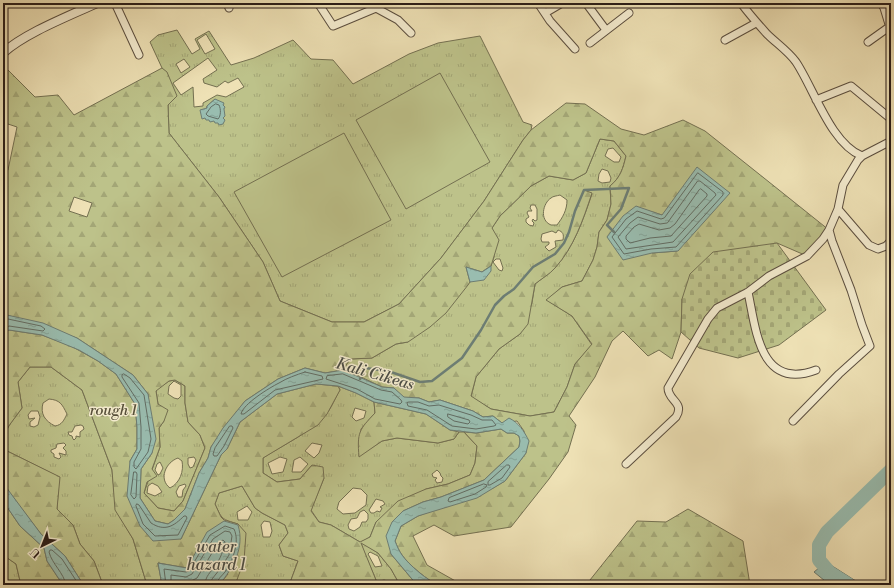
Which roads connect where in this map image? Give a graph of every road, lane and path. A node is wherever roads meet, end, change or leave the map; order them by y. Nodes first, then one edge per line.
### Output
1 (96, 3) edge
2 (115, 3) edge
3 (318, 3) edge
4 (538, 3) edge
5 (562, 3) edge
6 (586, 3) edge
7 (741, 3) edge
8 (881, 3) edge
9 (545, 13) junction
10 (629, 14) dead end
11 (756, 23) junction
12 (890, 29) edge
13 (606, 30) junction
14 (411, 33) dead end
15 (725, 40) dead end
16 (590, 42) dead end
17 (868, 42) dead end
18 (575, 49) dead end
19 (3, 53) edge
20 (139, 55) dead end
21 (816, 100) junction
22 (891, 119) edge
23 (891, 141) edge
24 (862, 156) junction
25 (838, 208) junction
26 (828, 230) junction
27 (891, 241) edge
28 (748, 292) junction
29 (816, 370) dead end
30 (793, 421) dead end
31 (626, 464) dead end

1 - 19 street
2 - 20 street
3 - 14 street
4 - 9 street
5 - 9 street
6 - 13 street
7 - 11 street
8 - 12 street
9 - 18 street
10 - 13 street
11 - 15 street
11 - 21 street
12 - 17 street
13 - 16 street
21 - 22 street
21 - 24 street
23 - 24 street
24 - 25 street
25 - 26 street
25 - 27 street
26 - 28 street
26 - 30 street
28 - 29 street
28 - 31 street

